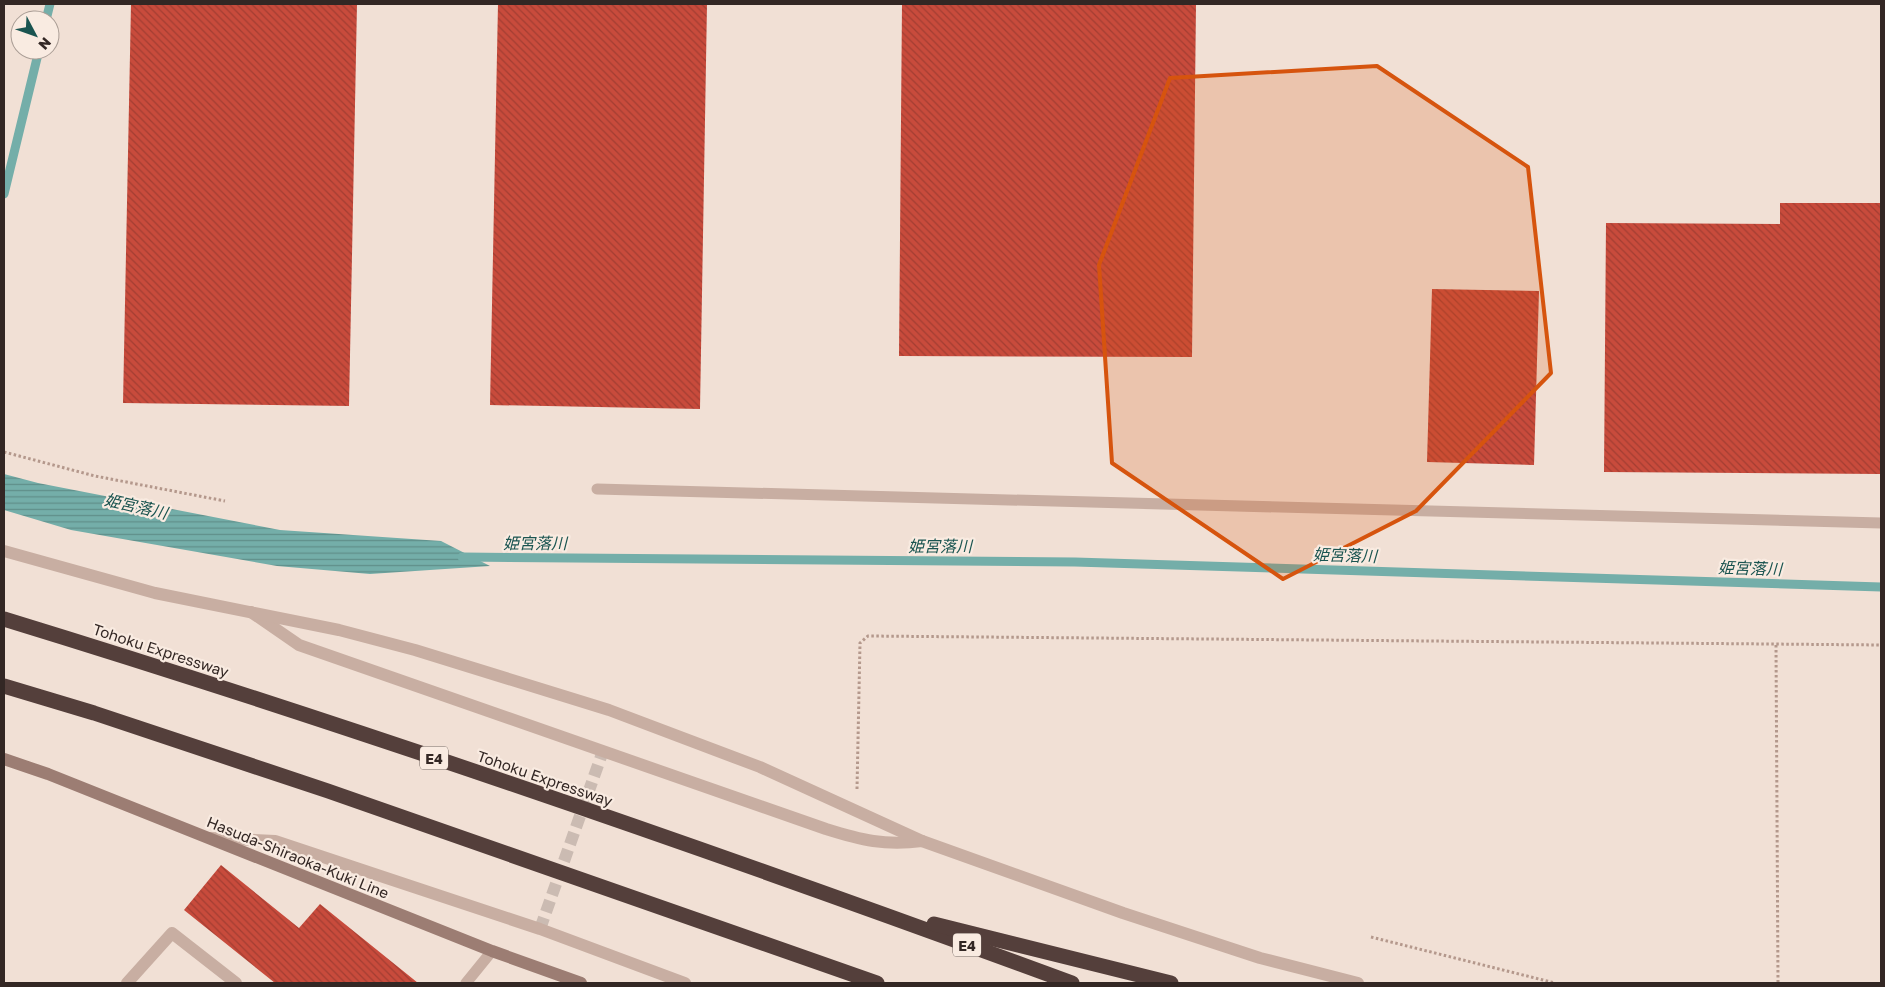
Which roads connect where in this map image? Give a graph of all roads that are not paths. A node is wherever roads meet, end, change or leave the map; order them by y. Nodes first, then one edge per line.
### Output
1 (597, 489) dead end
2 (1881, 523) edge
3 (4, 551) edge
4 (251, 612) junction
5 (4, 619) edge
6 (4, 686) edge
7 (4, 760) edge
8 (205, 837) junction
9 (922, 841) junction
10 (862, 906) junction
11 (492, 951) junction
12 (838, 969) junction
13 (126, 983) edge
14 (236, 983) edge
15 (466, 983) edge
16 (581, 983) edge
17 (686, 983) edge
18 (865, 983) edge
19 (877, 983) edge
20 (1072, 983) edge
21 (1172, 983) edge
22 (1358, 983) edge

1 - 2 lane
3 - 4 street
4 - 9 street
4 - 9 street
5 - 10 highway, Tohoku Expressway / E4
6 - 12 highway
7 - 8 main road, Hasuda-Shiraoka-Kuki Line
8 - 11 main road, Hasuda-Shiraoka-Kuki Line
8 - 17 street
9 - 22 street
10 - 20 highway, Tohoku Expressway / E4
10 - 21 highway
11 - 15 lane
11 - 16 main road, Hasuda-Shiraoka-Kuki Line
12 - 18 highway
12 - 19 highway
13 - 14 street

